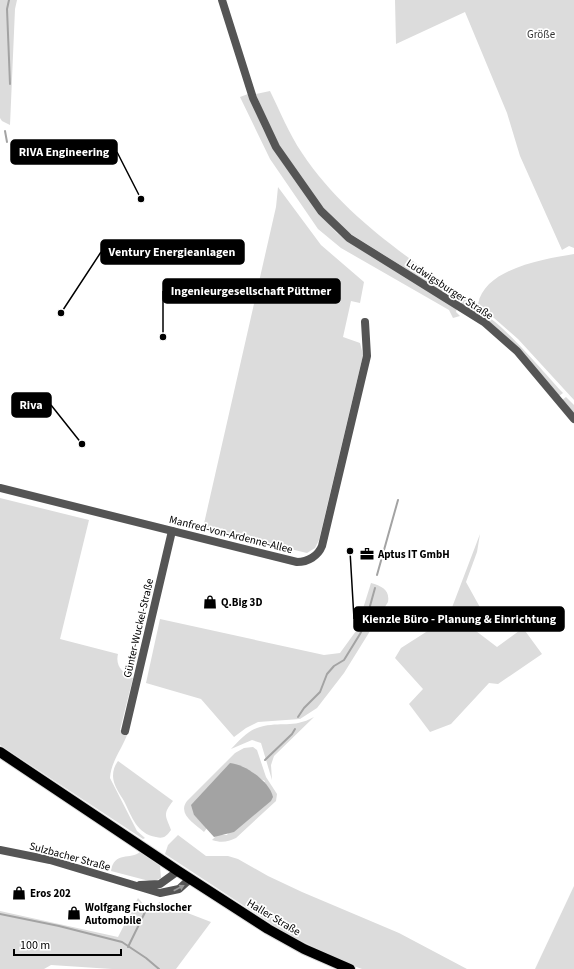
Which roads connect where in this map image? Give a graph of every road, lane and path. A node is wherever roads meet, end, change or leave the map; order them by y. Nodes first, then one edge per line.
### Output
1 (222, 0) edge
2 (365, 322) dead end
3 (574, 419) edge
4 (0, 488) edge
5 (172, 531) junction
6 (125, 730) dead end
7 (0, 752) edge
8 (0, 850) edge
9 (178, 871) junction
10 (190, 879) junction
11 (133, 885) junction
12 (350, 969) edge

1 - 3 street, Ludwigsburger Straße
2 - 5 street, Manfred-von-Ardenne-Allee
4 - 5 street, Manfred-von-Ardenne-Allee
5 - 6 street, Günter-Wuckel-Straße
7 - 9 main road, Haller Straße
8 - 11 street, Sulzbacher Straße
9 - 10 main road, Haller Straße
9 - 11 street
11 -> 10 street, Sulzbacher Straße
10 - 12 main road, Haller Straße

